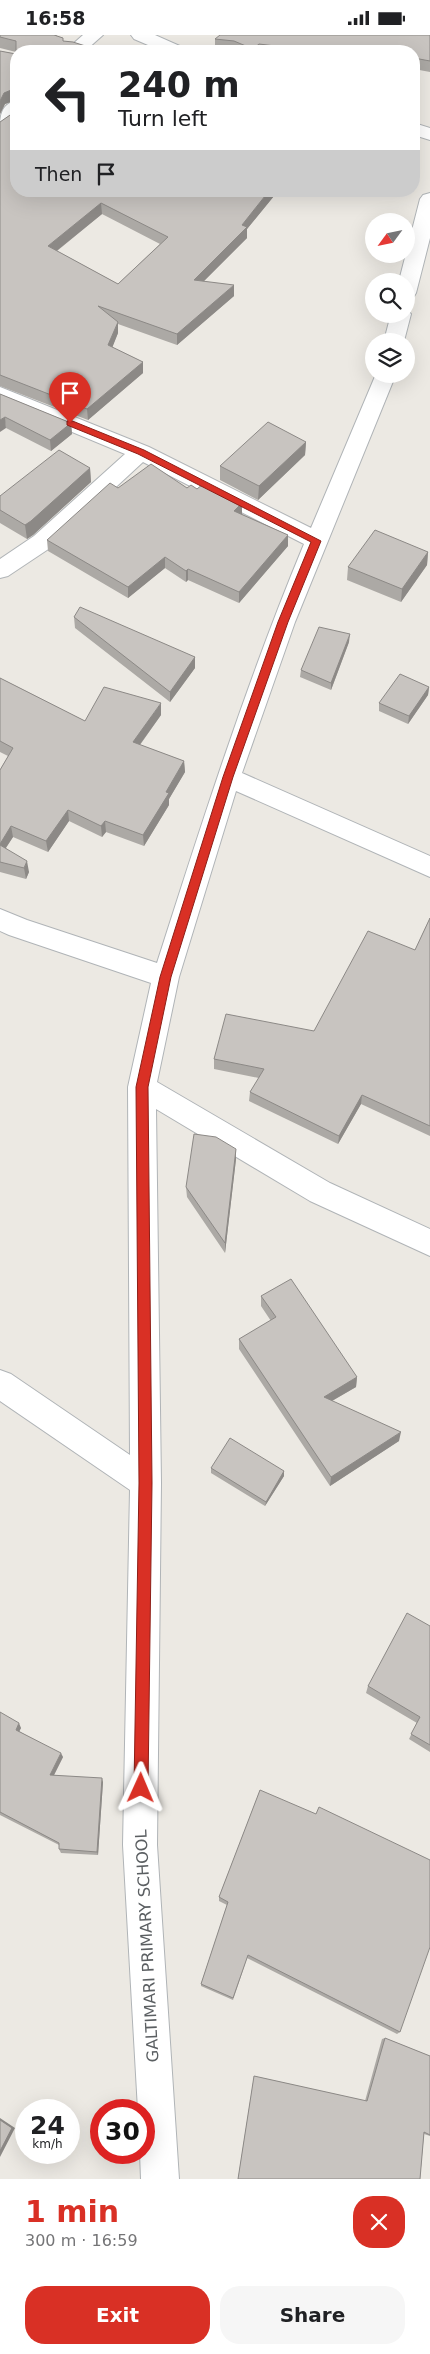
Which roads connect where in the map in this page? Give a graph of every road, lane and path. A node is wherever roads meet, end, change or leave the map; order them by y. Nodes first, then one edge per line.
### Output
1 (94, 35) edge
2 (140, 35) edge
3 (82, 45) edge
4 (162, 45) edge
5 (10, 114) edge
6 (0, 126) edge
7 (430, 199) edge
8 (411, 273) edge
9 (382, 383) edge
10 (0, 394) edge
11 (141, 452) junction
12 (316, 541) junction
13 (0, 570) edge
14 (228, 777) junction
15 (430, 867) edge
16 (0, 919) edge
17 (166, 977) junction
18 (142, 1087) junction
19 (430, 1243) edge
20 (0, 1384) edge
21 (146, 1483) junction
22 (160, 2179) edge

1 - 3 street
2 - 4 street
5 - 6 street
7 - 8 street
9 - 12 street, GALTIMARI PRIMARY SCHOOL
10 - 11 street
11 - 12 street
11 - 13 street
12 - 14 street, GALTIMARI PRIMARY SCHOOL
14 - 15 street
14 - 17 street, GALTIMARI PRIMARY SCHOOL
16 - 17 street
17 - 18 street, GALTIMARI PRIMARY SCHOOL
18 - 19 street
18 - 21 street, GALTIMARI PRIMARY SCHOOL
20 - 21 street
21 - 22 street, GALTIMARI PRIMARY SCHOOL

